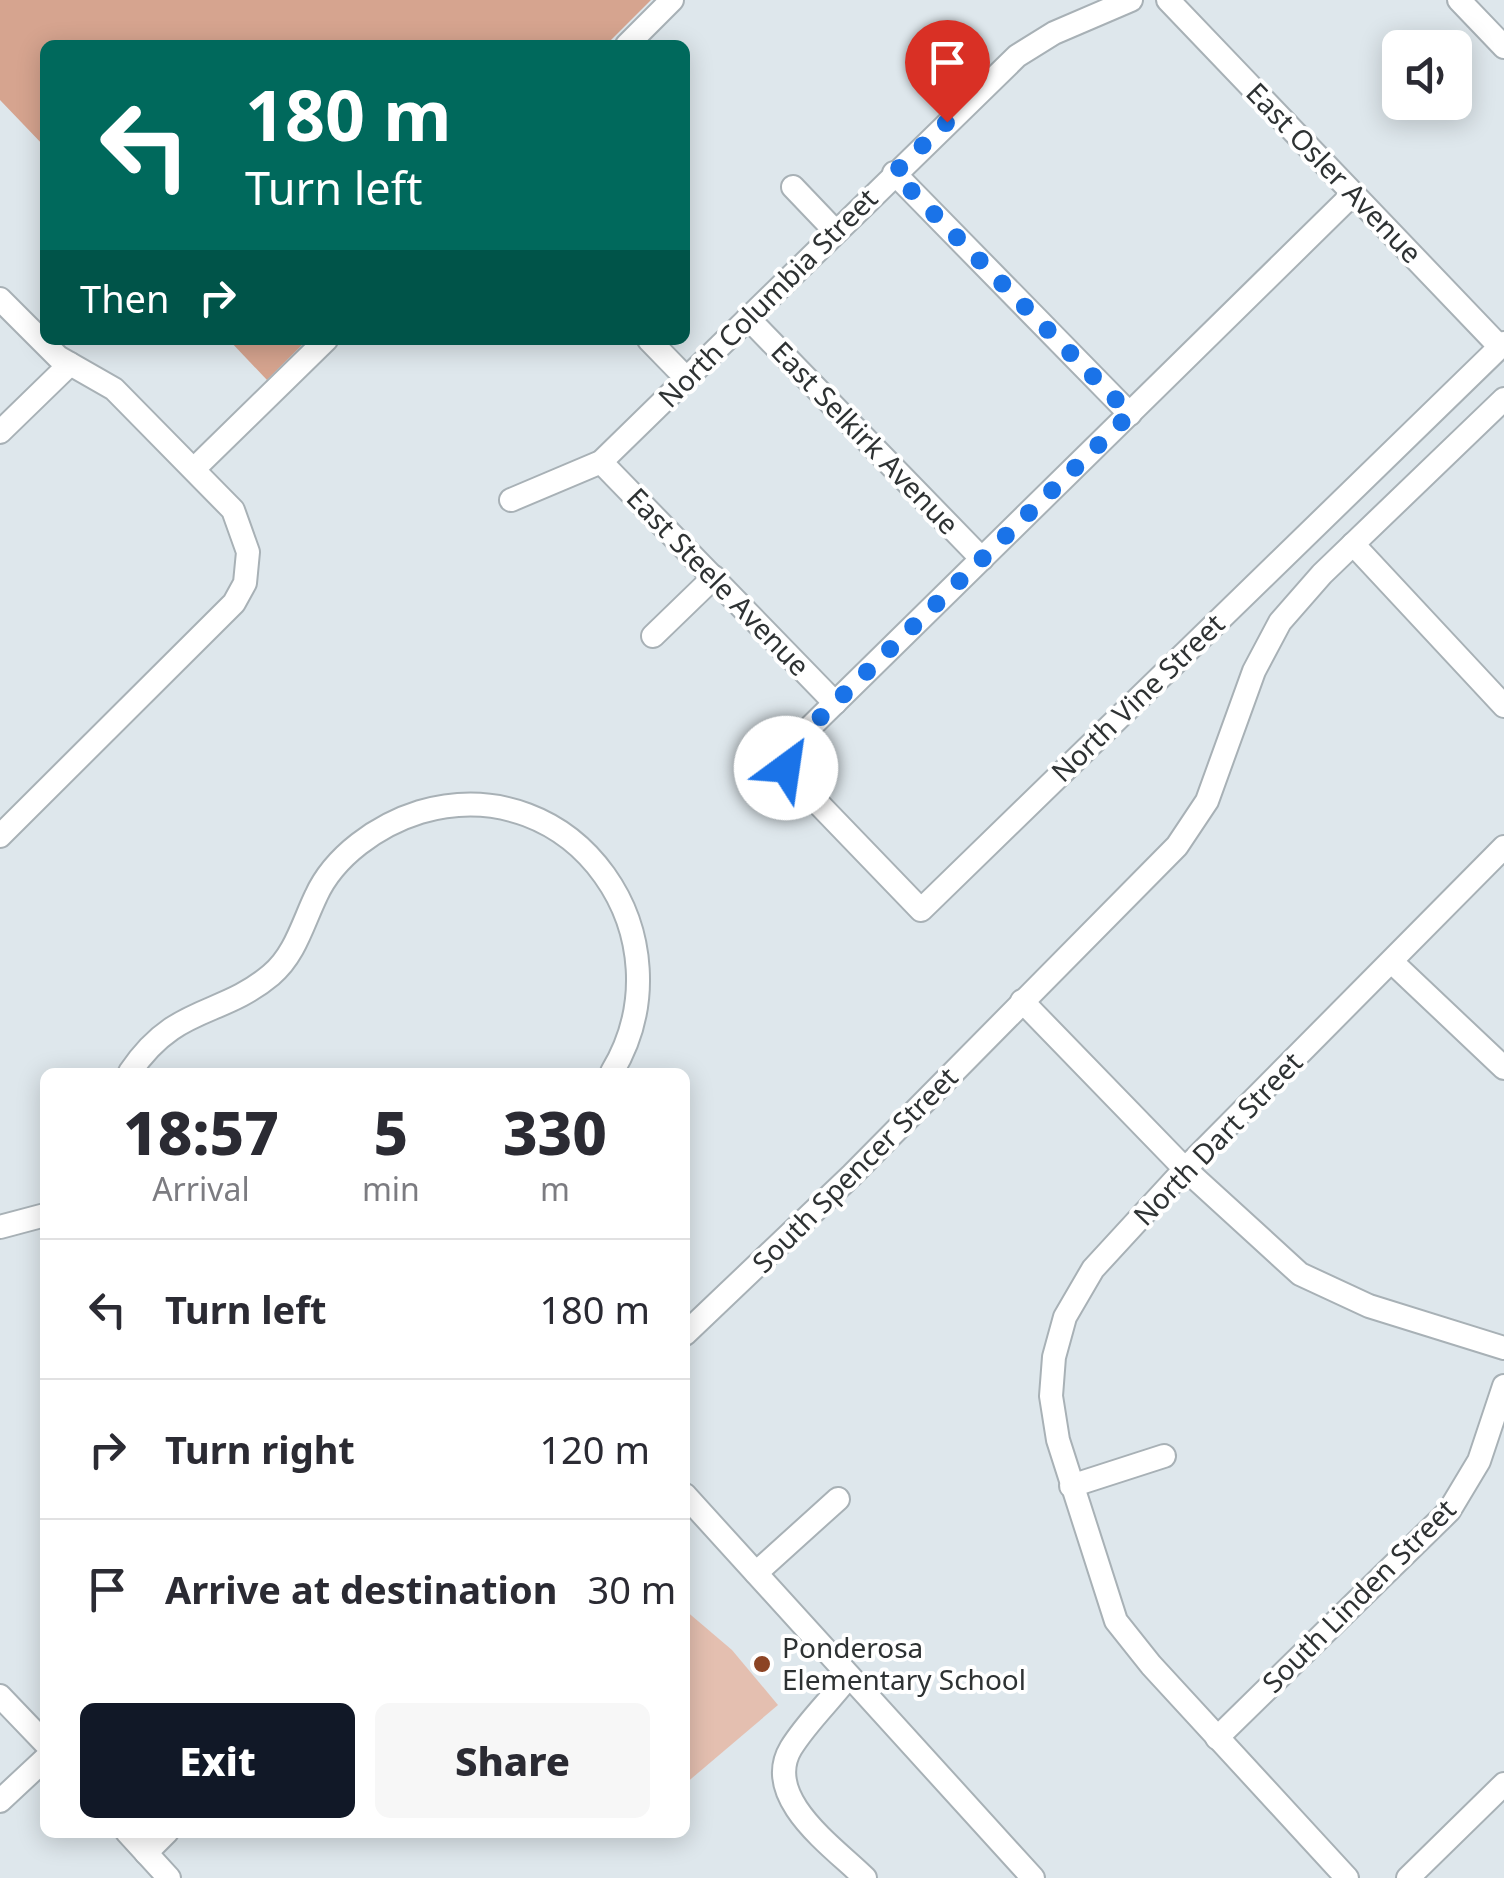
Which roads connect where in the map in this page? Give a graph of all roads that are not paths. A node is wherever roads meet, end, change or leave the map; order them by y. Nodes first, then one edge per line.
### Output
1 (672, 0) edge
2 (1131, 0) edge
3 (1168, 0) edge
4 (1459, 0) edge
5 (631, 40) edge
6 (1504, 47) edge
7 (894, 173) junction
8 (792, 187) dead end
9 (1353, 194) junction
10 (835, 231) junction
11 (0, 299) edge
12 (748, 318) junction
13 (40, 341) edge
14 (44, 345) edge
15 (321, 345) edge
16 (654, 345) edge
17 (1502, 345) edge
18 (70, 364) junction
19 (686, 378) junction
20 (1504, 399) edge
21 (1130, 414) junction
22 (0, 432) edge
23 (600, 462) junction
24 (194, 469) junction
25 (511, 500) dead end
26 (1353, 544) junction
27 (982, 558) junction
28 (714, 577) junction
29 (654, 636) dead end
30 (835, 703) junction
31 (1504, 706) edge
32 (0, 836) edge
33 (1504, 848) edge
34 (1392, 962) junction
35 (1022, 1001) junction
36 (133, 1068) edge
37 (614, 1068) edge
38 (1504, 1068) edge
39 (1185, 1169) junction
40 (40, 1216) edge
41 (0, 1227) edge
42 (690, 1329) edge
43 (1504, 1348) edge
44 (1504, 1386) edge
45 (1164, 1456) dead end
46 (1072, 1486) junction
47 (690, 1500) edge
48 (838, 1500) dead end
49 (756, 1573) junction
50 (849, 1676) junction
51 (0, 1696) edge
52 (40, 1738) edge
53 (1216, 1738) junction
54 (40, 1764) edge
55 (1504, 1784) edge
56 (0, 1801) edge
57 (132, 1838) edge
58 (161, 1838) edge
59 (146, 1853) junction
60 (169, 1878) edge
61 (865, 1878) edge
62 (1034, 1878) edge
63 (1347, 1878) edge
64 (1408, 1878) edge

1 - 5 street
2 - 7 street, North Columbia Street
3 - 9 street, East Osler Avenue
4 - 6 street
7 - 10 street, North Columbia Street
7 - 21 street
8 - 10 street
9 - 17 street, East Osler Avenue
9 - 21 street
10 - 12 street, North Columbia Street
11 - 13 street
12 - 19 street, North Columbia Street
12 - 27 street, East Selkirk Avenue
14 - 18 street
15 - 24 street
16 - 19 street
17 - 30 street, North Vine Street
18 - 22 street
18 - 24 street
19 - 23 street, North Columbia Street
20 - 26 street, South Spencer Street
21 - 27 street
23 - 25 street
23 - 28 street, East Steele Avenue
24 - 32 street
26 - 31 street
26 - 35 street, South Spencer Street
27 - 30 street
28 - 29 street
28 - 30 street, East Steele Avenue
33 - 34 street, North Dart Street
34 - 38 street
34 - 39 street, North Dart Street
35 - 39 street
35 - 42 street, South Spencer Street
36 - 37 street
39 - 43 street
39 - 46 street, North Dart Street
40 - 41 street
44 - 53 street, South Linden Street
45 - 46 street
46 - 53 street, North Dart Street
47 - 49 street
48 - 49 street
49 - 50 street
50 - 61 street
50 - 62 street
51 - 52 street
53 - 63 street, North Dart Street
54 - 56 street
55 - 64 street
57 - 59 street
58 - 59 street
59 - 60 street

